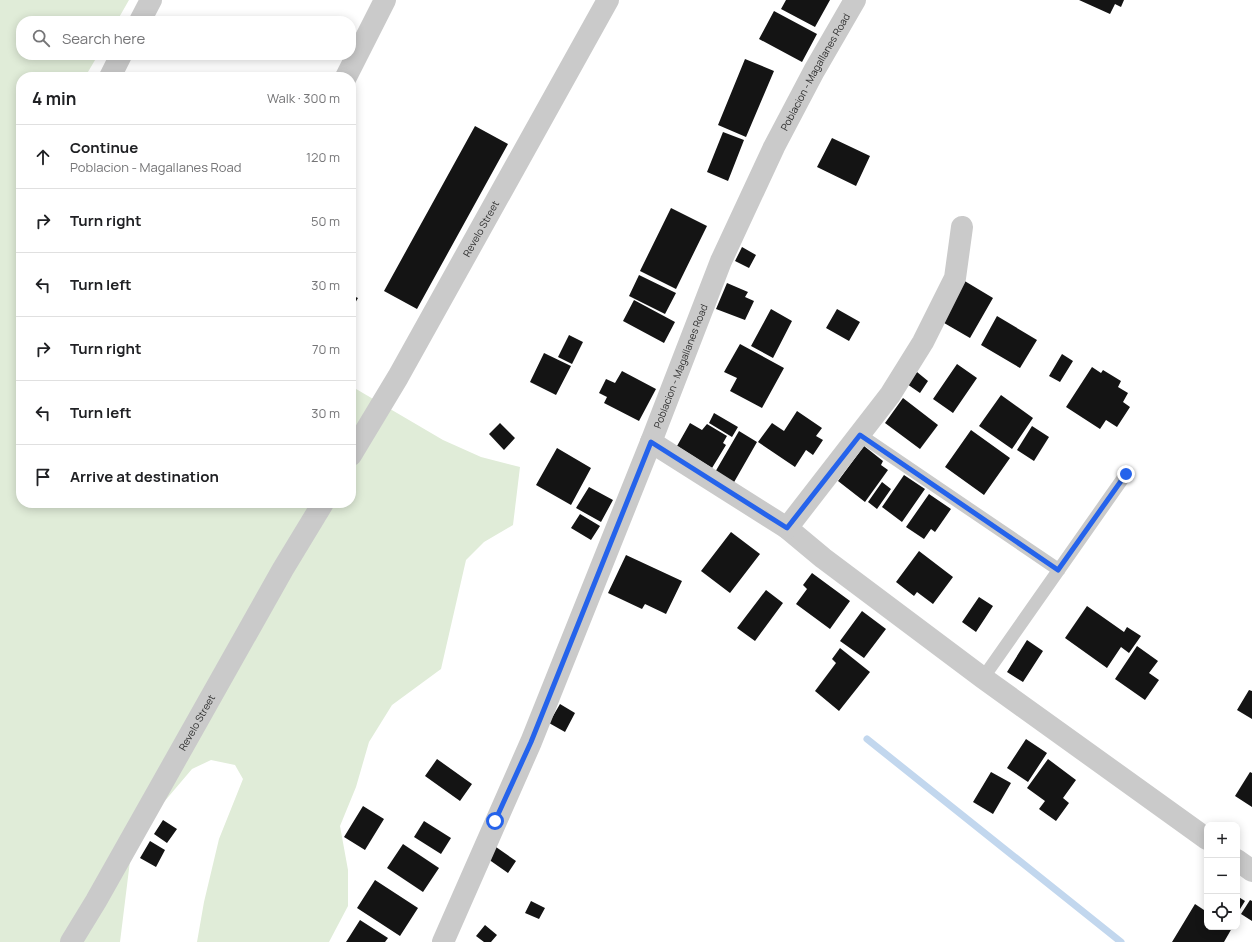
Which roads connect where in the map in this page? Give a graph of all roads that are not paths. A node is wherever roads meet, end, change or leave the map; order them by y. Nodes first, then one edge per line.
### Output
1 (151, 0) edge
2 (385, 0) edge
3 (608, 0) edge
4 (855, 0) edge
5 (143, 16) edge
6 (356, 57) edge
7 (119, 60) edge
8 (355, 60) edge
9 (113, 72) edge
10 (349, 72) edge
11 (962, 227) dead end
12 (860, 435) junction
13 (651, 442) junction
14 (356, 447) edge
15 (1126, 474) dead end
16 (320, 508) edge
17 (787, 528) junction
18 (1058, 570) junction
19 (983, 678) junction
20 (1204, 837) edge
21 (1240, 862) edge
22 (1252, 871) edge
23 (71, 942) edge
24 (443, 942) edge

1 - 5 street
2 - 6 street
3 - 14 street, Revelo Street
4 - 13 street, Poblacion - Magallanes Road
7 - 9 street
8 - 10 street
11 - 12 street
12 - 17 street
12 - 18 lane
13 - 17 street
13 - 24 street, Poblacion - Magallanes Road
15 - 18 lane
16 - 23 street, Revelo Street
17 - 19 street
18 - 19 lane
19 - 20 street
21 - 22 street

